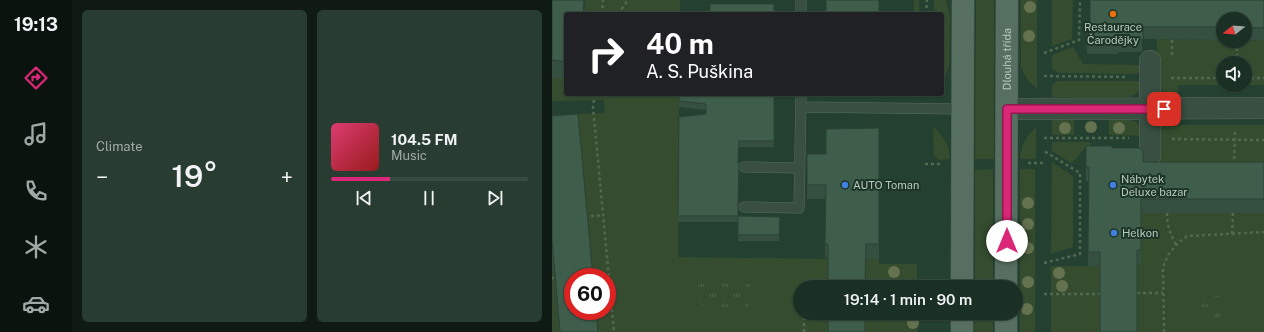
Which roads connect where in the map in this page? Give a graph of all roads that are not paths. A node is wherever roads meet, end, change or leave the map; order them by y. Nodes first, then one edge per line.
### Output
1 (801, 0) edge
2 (963, 0) edge
3 (1007, 0) edge
4 (801, 12) edge
5 (1150, 61) dead end
6 (801, 96) edge
7 (801, 107) junction
8 (1264, 108) edge
9 (962, 109) junction
10 (1007, 109) junction
11 (1150, 109) junction
12 (1150, 156) dead end
13 (744, 167) dead end
14 (799, 168) junction
15 (744, 207) dead end
16 (962, 280) edge
17 (1006, 280) edge
18 (962, 320) edge
19 (1006, 320) edge
20 (962, 332) edge
21 (1006, 332) edge

1 - 4 lane
2 - 9 main road
3 - 10 main road, Dlouhá třída
5 - 11 street
6 - 7 lane
7 - 9 lane
7 - 14 lane
8 - 11 street
9 - 16 main road
10 - 11 street
10 - 17 main road, Dlouhá třída
11 - 12 street
13 - 14 lane
14 - 15 lane
18 - 20 main road
19 - 21 main road

